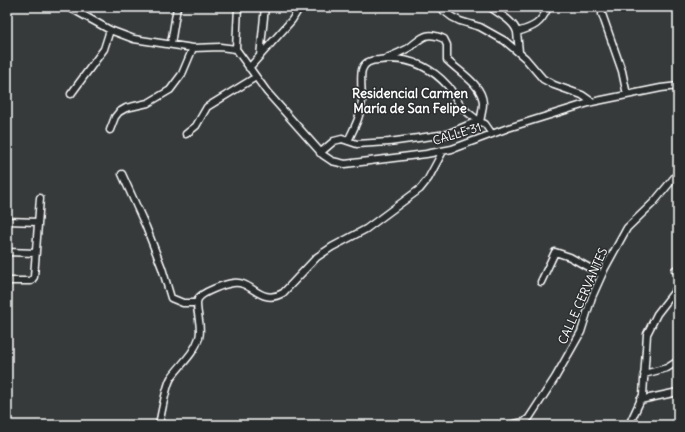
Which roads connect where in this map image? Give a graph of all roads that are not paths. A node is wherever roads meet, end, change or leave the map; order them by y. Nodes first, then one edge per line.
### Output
1 (67, 7) edge
2 (177, 7) edge
3 (238, 7) edge
4 (265, 7) edge
5 (300, 7) edge
6 (439, 7) edge
7 (490, 7) edge
8 (548, 7) edge
9 (602, 14) dead end
10 (110, 30) junction
11 (517, 32) junction
12 (171, 44) junction
13 (193, 48) junction
14 (236, 49) junction
15 (519, 52) junction
16 (260, 56) junction
17 (386, 58) junction
18 (249, 68) junction
19 (256, 78) junction
20 (678, 86) edge
21 (71, 94) dead end
22 (626, 95) junction
23 (592, 102) junction
24 (480, 122) junction
25 (110, 130) dead end
26 (186, 134) dead end
27 (492, 134) junction
28 (348, 141) junction
29 (443, 151) junction
30 (320, 152) junction
31 (678, 173) edge
32 (122, 174) dead end
33 (40, 198) dead end
34 (7, 221) edge
35 (38, 222) junction
36 (7, 252) edge
37 (36, 253) junction
38 (602, 275) junction
39 (7, 281) edge
40 (541, 282) dead end
41 (678, 287) edge
42 (196, 303) junction
43 (678, 361) edge
44 (644, 374) junction
45 (678, 392) edge
46 (640, 400) junction
47 (159, 425) edge
48 (509, 425) edge
49 (629, 425) edge

1 - 10 street
2 - 12 street
3 - 14 street
4 - 16 street
5 - 16 street
6 - 15 street
7 - 11 street
8 - 11 street
9 - 22 street
10 - 12 street
10 - 21 street
11 - 15 street
12 - 13 street
13 - 14 street
13 - 25 street
14 - 18 street, CALLE 31
15 - 23 street
16 - 18 street
17 - 24 street
17 - 24 street
17 - 28 street
18 - 19 street, CALLE 31
19 - 26 street
19 - 30 street, CALLE 31
20 - 22 street, CALLE 31
22 - 23 street, CALLE 31
23 - 27 street, CALLE 31
24 - 27 street
24 - 28 street
27 - 29 street, CALLE 31
28 - 30 street
29 - 30 street, CALLE 31
29 - 42 street
31 - 38 street, CALLE CERVANTES
32 - 42 street
33 - 35 street
34 - 35 street
35 - 37 street
36 - 37 street
37 - 39 street
38 - 40 street
38 - 48 street, CALLE CERVANTES
41 - 44 street
42 - 47 street
43 - 44 street
44 - 46 street
45 - 46 street
46 - 49 street

